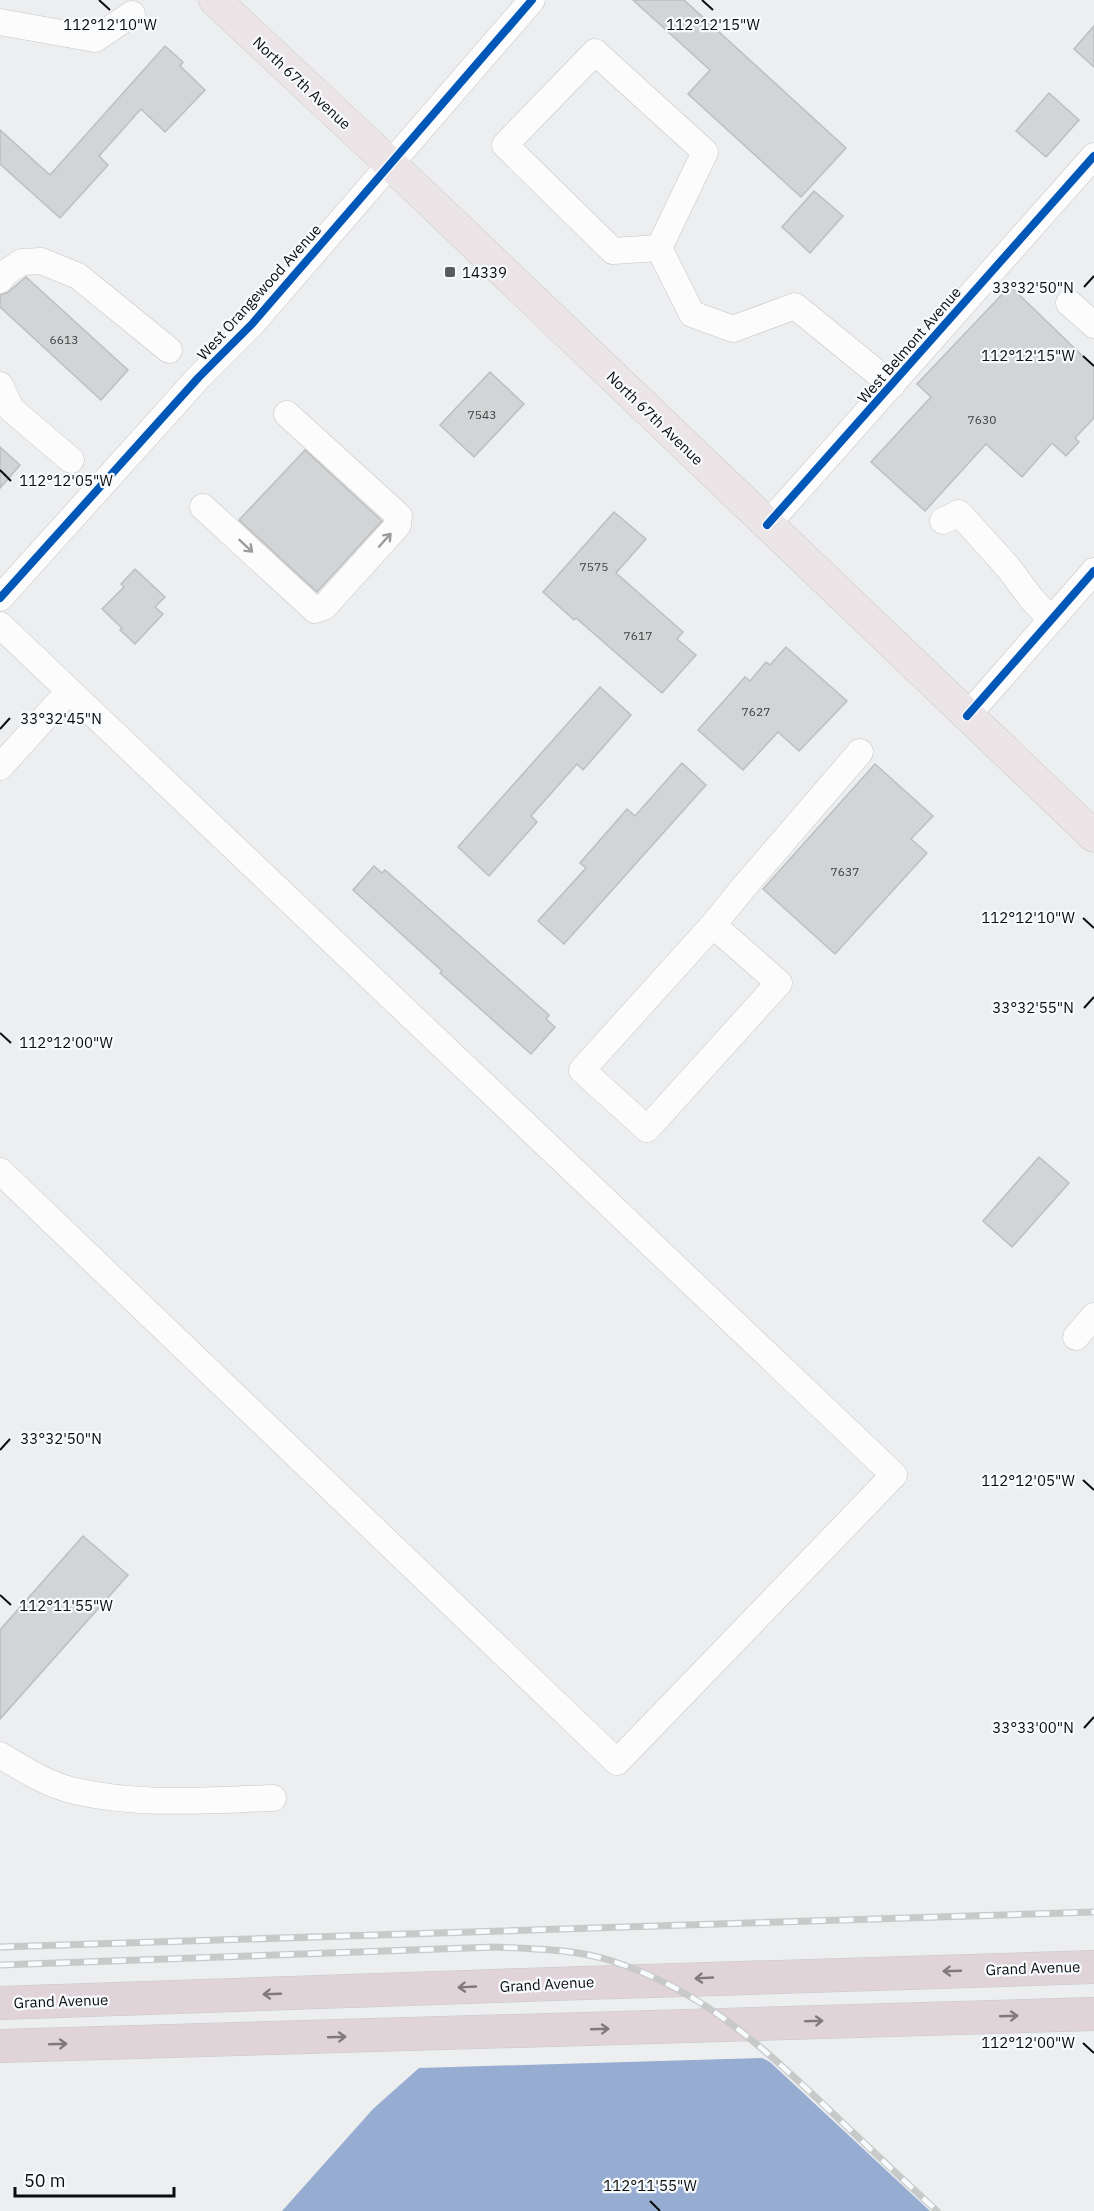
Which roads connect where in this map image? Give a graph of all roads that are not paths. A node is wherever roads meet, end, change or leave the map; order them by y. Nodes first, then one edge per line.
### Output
1 (215, 0) edge
2 (532, 0) edge
3 (132, 14) dead end
4 (0, 22) edge
5 (1094, 156) edge
6 (390, 165) junction
7 (659, 248) junction
8 (0, 280) edge
9 (1069, 303) dead end
10 (1094, 325) edge
11 (169, 350) dead end
12 (0, 385) edge
13 (892, 385) junction
14 (288, 414) dead end
15 (71, 460) dead end
16 (203, 507) dead end
17 (943, 521) dead end
18 (767, 525) junction
19 (1094, 572) edge
20 (0, 598) edge
21 (1051, 620) junction
22 (0, 625) edge
23 (69, 691) junction
24 (967, 716) junction
25 (860, 752) dead end
26 (0, 767) edge
27 (1094, 836) edge
28 (714, 926) junction
29 (0, 1171) edge
30 (1094, 1316) edge
31 (1076, 1337) dead end
32 (0, 1755) edge
33 (273, 1798) dead end
34 (1094, 1967) edge
35 (762, 1976) junction
36 (649, 1979) junction
37 (0, 2002) edge
38 (1094, 2013) edge
39 (762, 2023) junction
40 (651, 2028) junction
41 (0, 2046) edge

1 - 6 main road, North 67th Avenue
2 - 6 street, West Orangewood Avenue
3 - 4 street
5 - 13 street, West Belmont Avenue
6 - 18 main road, North 67th Avenue
6 - 20 street, West Orangewood Avenue
7 - 7 street
7 - 13 street
8 - 11 street
9 - 10 street
12 - 15 street
13 - 18 street, West Belmont Avenue
16 -> 14 street
17 - 21 street
18 - 24 main road, North 67th Avenue
19 - 21 street
21 - 24 street
22 - 23 street
23 - 26 street
23 - 29 street
24 - 27 main road, North 67th Avenue
25 - 28 street
28 - 28 street
30 - 31 street
32 - 33 street
34 -> 35 highway, Grand Avenue
35 -> 36 highway, Grand Avenue
35 - 39 highway
36 -> 37 highway, Grand Avenue
36 - 40 highway
39 -> 38 highway
39 - 40 highway
41 -> 40 highway

